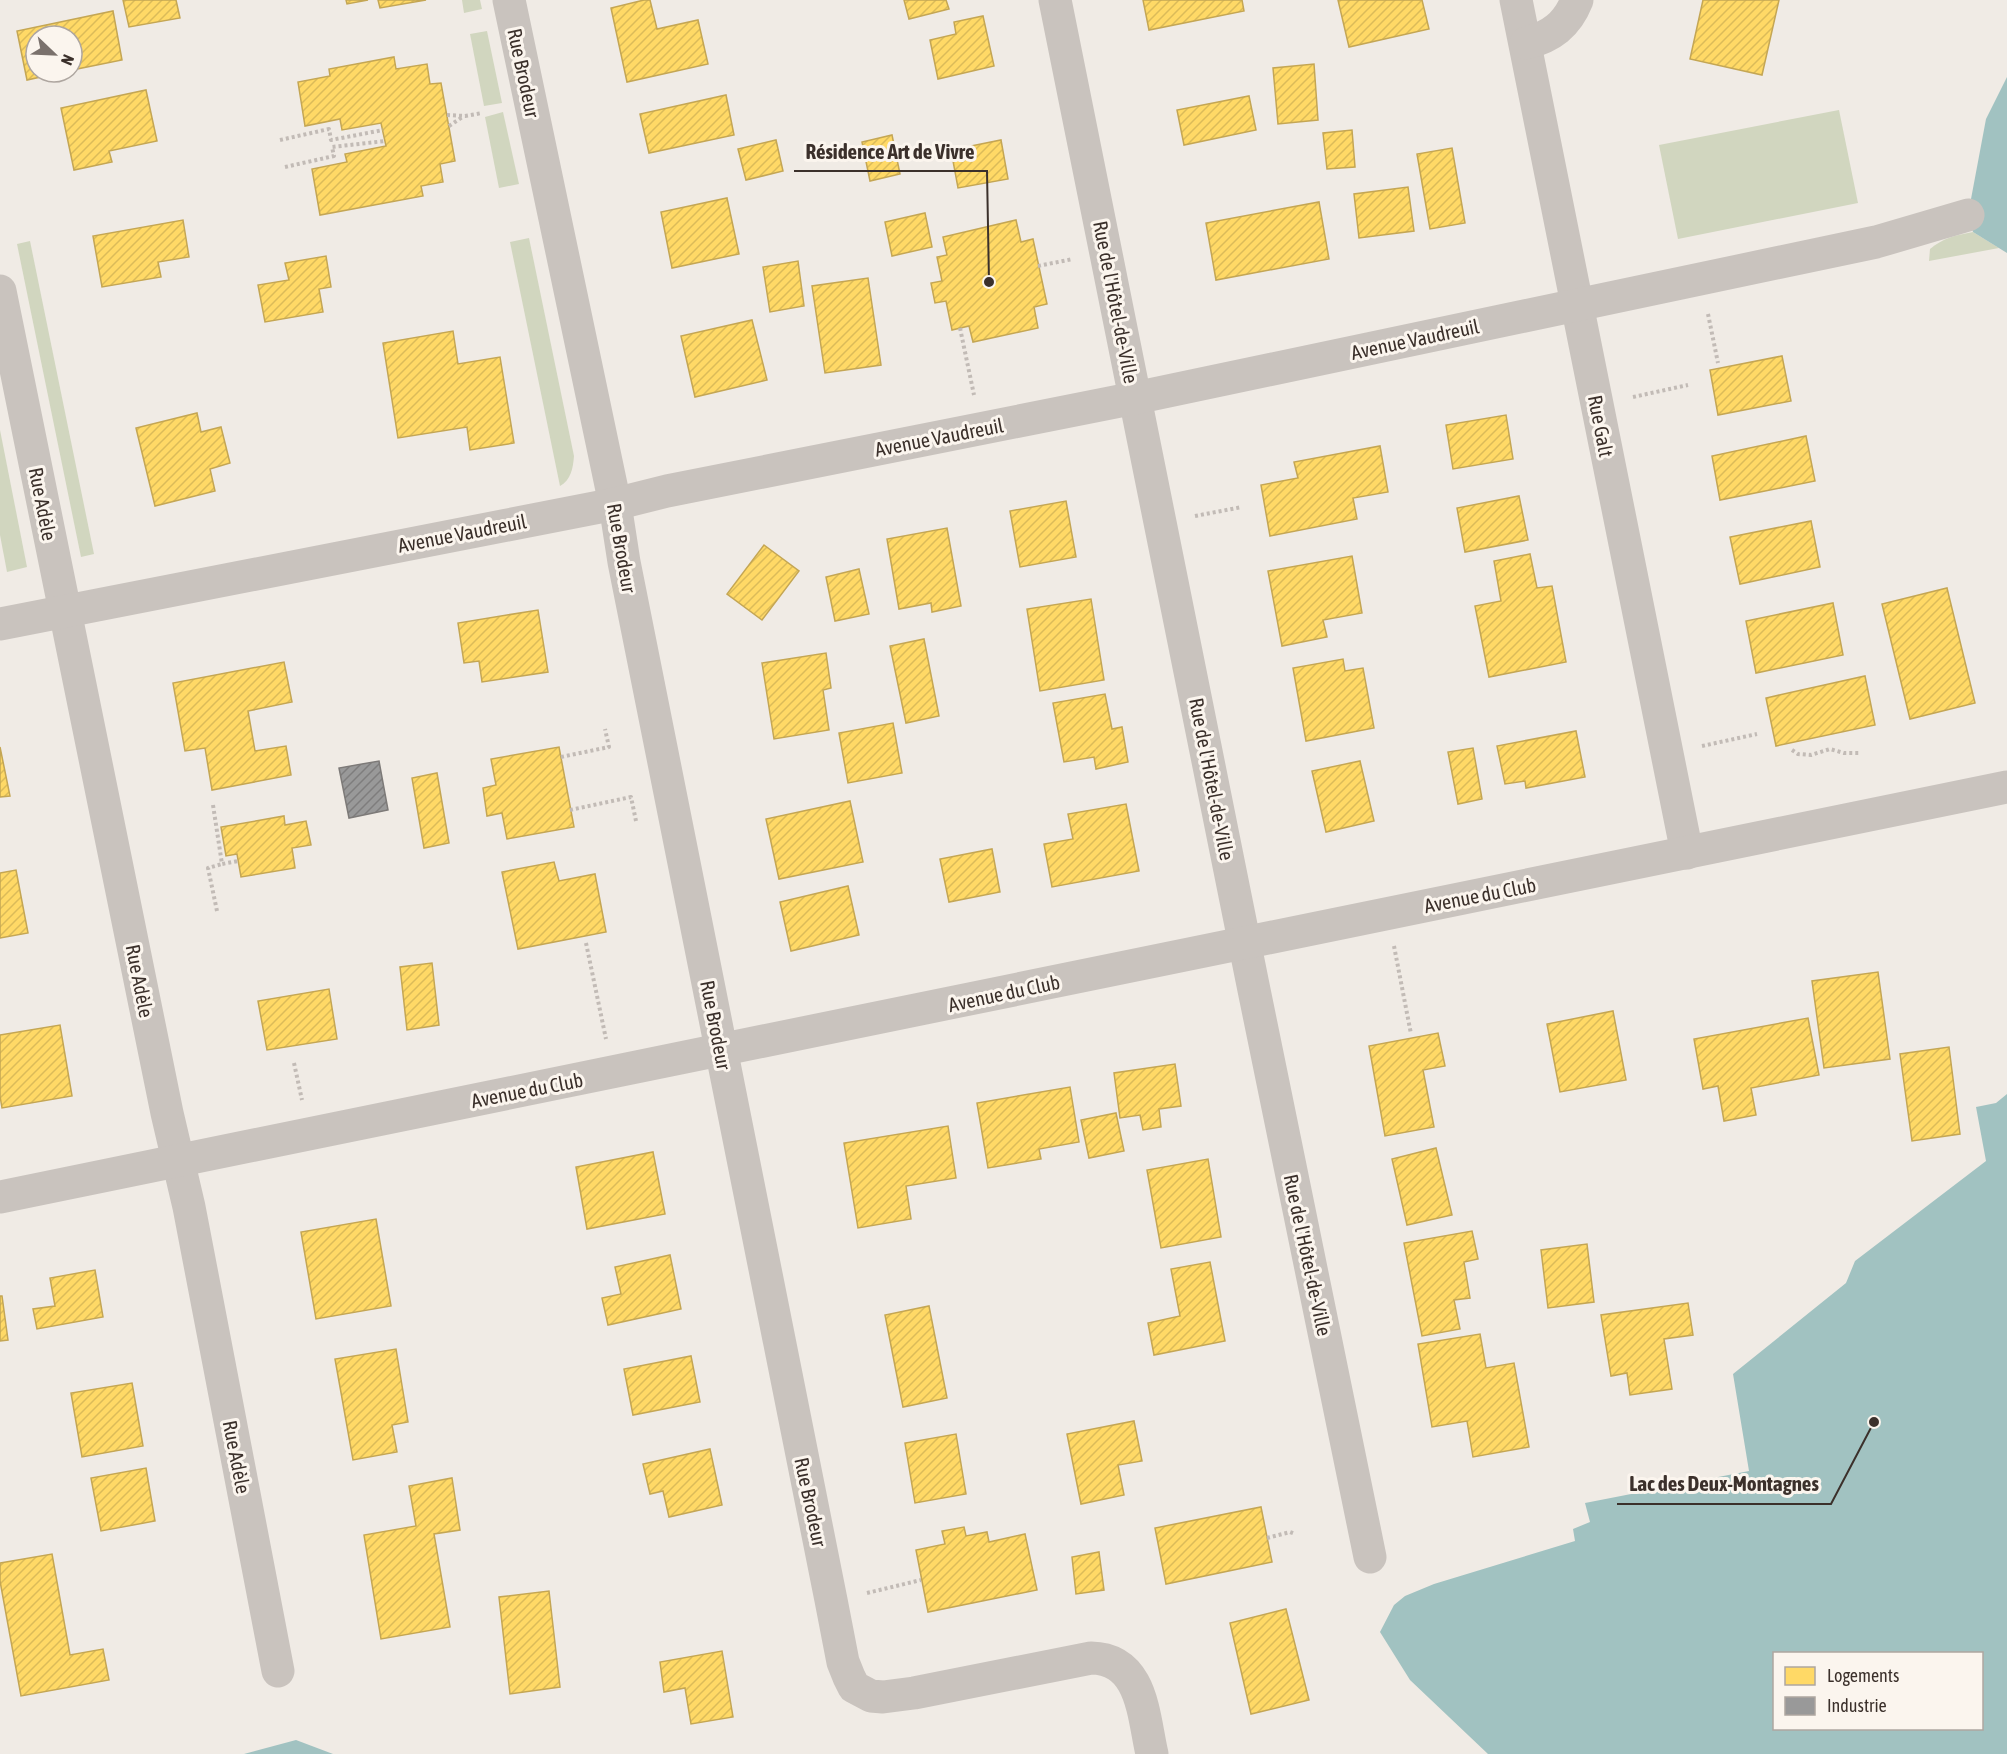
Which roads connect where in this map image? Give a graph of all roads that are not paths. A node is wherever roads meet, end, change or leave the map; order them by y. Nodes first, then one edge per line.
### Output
1 (509, 0) edge
2 (1055, 0) edge
3 (1516, 0) edge
4 (1576, 0) edge
5 (1526, 43) junction
6 (1968, 215) dead end
7 (0, 291) edge
8 (1577, 304) junction
9 (1135, 398) junction
10 (615, 504) junction
11 (65, 610) junction
12 (0, 624) edge
13 (2007, 787) edge
14 (1687, 853) junction
15 (1245, 943) junction
16 (721, 1051) junction
17 (179, 1161) junction
18 (0, 1197) edge
19 (1370, 1557) dead end
20 (278, 1671) dead end
21 (1152, 1754) edge

1 - 10 street, Rue Brodeur
2 - 9 street, Rue de l'Hôtel-de-Ville
3 - 5 street, Rue Galt
4 - 5 street
5 - 8 street, Rue Galt
6 - 8 street, Avenue Vaudreuil
7 - 11 street, Rue Adèle
8 - 9 street, Avenue Vaudreuil
8 - 14 street, Rue Galt
9 - 10 street, Avenue Vaudreuil
9 - 15 street, Rue de l'Hôtel-de-Ville
10 - 11 street, Avenue Vaudreuil
10 - 16 street, Rue Brodeur
11 - 12 street, Avenue Vaudreuil
11 - 17 street, Rue Adèle
13 - 14 street, Avenue du Club
14 - 15 street, Avenue du Club
15 - 16 street, Avenue du Club
15 - 19 street, Rue de l'Hôtel-de-Ville
16 - 17 street, Avenue du Club
16 - 21 street, Rue Brodeur
17 - 18 street, Avenue du Club
17 - 20 street, Rue Adèle

